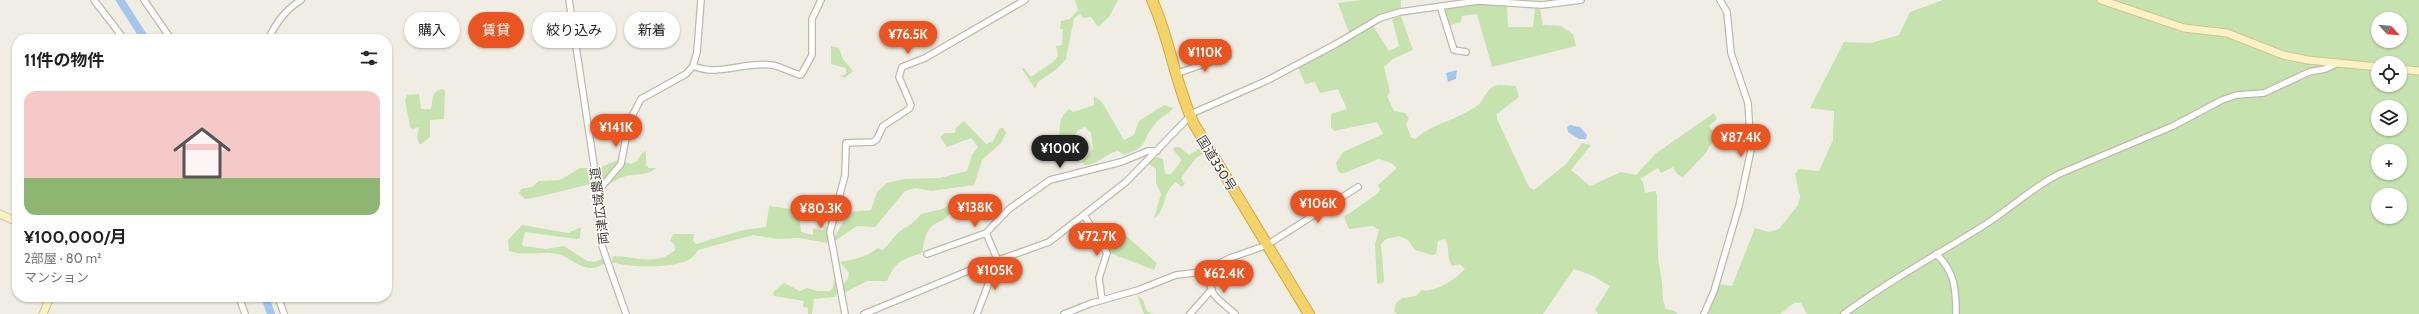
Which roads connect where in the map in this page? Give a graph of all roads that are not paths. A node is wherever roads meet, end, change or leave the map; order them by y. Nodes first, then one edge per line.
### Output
1 (94, 0) edge
2 (144, 0) edge
3 (301, 0) edge
4 (569, 0) edge
5 (701, 0) edge
6 (821, 0) edge
7 (1025, 0) edge
8 (1152, 0) edge
9 (1581, 0) edge
10 (1720, 0) edge
11 (2101, 0) edge
12 (1569, 1) edge
13 (1440, 6) junction
14 (120, 34) edge
15 (167, 34) edge
16 (271, 34) edge
17 (1466, 52) dead end
18 (1228, 56) dead end
19 (2338, 63) junction
20 (693, 66) junction
21 (2371, 66) edge
22 (2407, 69) edge
23 (2419, 71) edge
24 (1175, 74) junction
25 (1190, 116) junction
26 (1157, 151) junction
27 (1358, 187) dead end
28 (598, 191) junction
29 (0, 214) edge
30 (1084, 215) junction
31 (12, 220) edge
32 (986, 233) junction
33 (1268, 245) junction
34 (928, 254) dead end
35 (1936, 254) junction
36 (998, 261) junction
37 (1211, 271) junction
38 (1212, 289) junction
39 (1102, 300) junction
40 (48, 302) edge
41 (241, 302) edge
42 (280, 302) edge
43 (43, 314) edge
44 (245, 314) edge
45 (284, 314) edge
46 (626, 314) edge
47 (845, 314) edge
48 (864, 314) edge
49 (978, 314) edge
50 (1064, 314) edge
51 (1190, 314) edge
52 (1235, 314) edge
53 (1309, 314) edge
54 (1704, 314) edge
55 (1844, 314) edge
56 (1956, 314) edge

1 - 14 street
2 - 15 street
3 - 16 street
4 - 28 street, 両津広域農道
5 - 20 street
6 - 20 street
7 - 47 street
8 - 24 highway, 国道350号
9 - 12 street
10 - 54 street
11 - 19 street
12 - 13 street
13 - 17 street
13 - 25 street
18 - 24 street
19 - 21 street
19 - 35 street
20 - 28 street
22 - 23 street
24 - 25 highway, 国道350号
25 - 26 street
25 - 33 highway, 国道350号
26 - 30 street
26 - 32 street
27 - 33 street
28 - 46 street, 両津広域農道
29 - 31 street
30 - 36 street
30 - 39 street
32 - 34 street
32 - 36 street
33 - 37 street
33 - 53 highway, 国道350号
35 - 55 street
35 - 56 street
36 - 48 street
36 - 49 street
37 - 38 street
37 - 39 street
38 - 51 street
38 - 52 street
39 - 50 street
40 - 43 street
41 - 44 street
42 - 45 street

